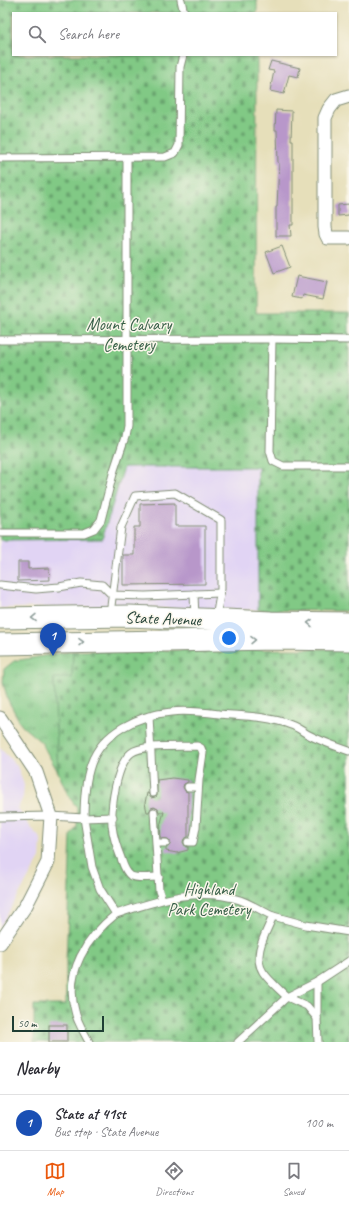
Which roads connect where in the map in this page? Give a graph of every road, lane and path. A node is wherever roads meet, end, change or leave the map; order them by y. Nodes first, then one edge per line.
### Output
1 (181, 0) edge
2 (184, 12) edge
3 (183, 56) edge
4 (349, 96) edge
5 (0, 158) edge
6 (127, 158) junction
7 (349, 238) edge
8 (127, 339) junction
9 (272, 339) junction
10 (0, 340) edge
11 (349, 340) edge
12 (349, 466) edge
13 (0, 533) edge
14 (0, 586) edge
15 (220, 593) junction
16 (194, 594) junction
17 (112, 595) junction
18 (110, 616) junction
19 (0, 618) edge
20 (195, 619) junction
21 (216, 620) junction
22 (349, 623) edge
23 (349, 640) edge
24 (0, 644) edge
25 (149, 716) junction
26 (0, 718) edge
27 (151, 748) junction
28 (349, 751) edge
29 (188, 787) dead end
30 (198, 787) junction
31 (153, 793) dead end
32 (154, 812) dead end
33 (51, 816) junction
34 (0, 817) edge
35 (112, 817) junction
36 (84, 818) junction
37 (166, 842) dead end
38 (188, 842) dead end
39 (157, 843) junction
40 (158, 877) junction
41 (162, 899) junction
42 (116, 914) junction
43 (273, 916) junction
44 (349, 932) edge
45 (0, 943) edge
46 (349, 961) edge
47 (317, 982) junction
48 (287, 997) junction
49 (317, 1018) junction
50 (89, 1042) edge
51 (238, 1042) edge
52 (318, 1042) edge

1 - 2 lane
3 - 6 lane
4 - 7 street
5 - 6 lane
6 - 8 lane
8 - 9 lane
8 - 10 lane
8 - 13 lane
9 - 11 lane
9 - 12 lane
14 - 17 lane
15 - 16 lane
15 - 17 lane
15 - 21 lane
16 - 17 lane
16 - 20 lane
17 - 18 lane
18 -> 19 main road, State Avenue
18 - 20 main road, State Avenue
20 - 21 main road, State Avenue
22 -> 21 main road, State Avenue
24 -> 23 main road, State Avenue
25 - 27 lane
25 - 28 lane
25 - 36 lane
26 - 33 street
27 - 30 lane
27 - 31 lane
27 - 35 lane
29 - 30 lane
30 - 38 lane
32 - 39 lane
33 - 34 lane
33 - 36 lane
33 - 45 street
35 - 36 lane
35 - 40 lane
36 - 42 lane
37 - 39 lane
39 - 40 lane
40 - 41 lane
41 - 42 lane
41 - 43 lane
42 - 50 lane
43 - 44 lane
43 - 48 lane
46 - 47 lane
47 - 48 lane
47 - 49 lane
48 - 49 lane
48 - 51 lane
49 - 52 lane

